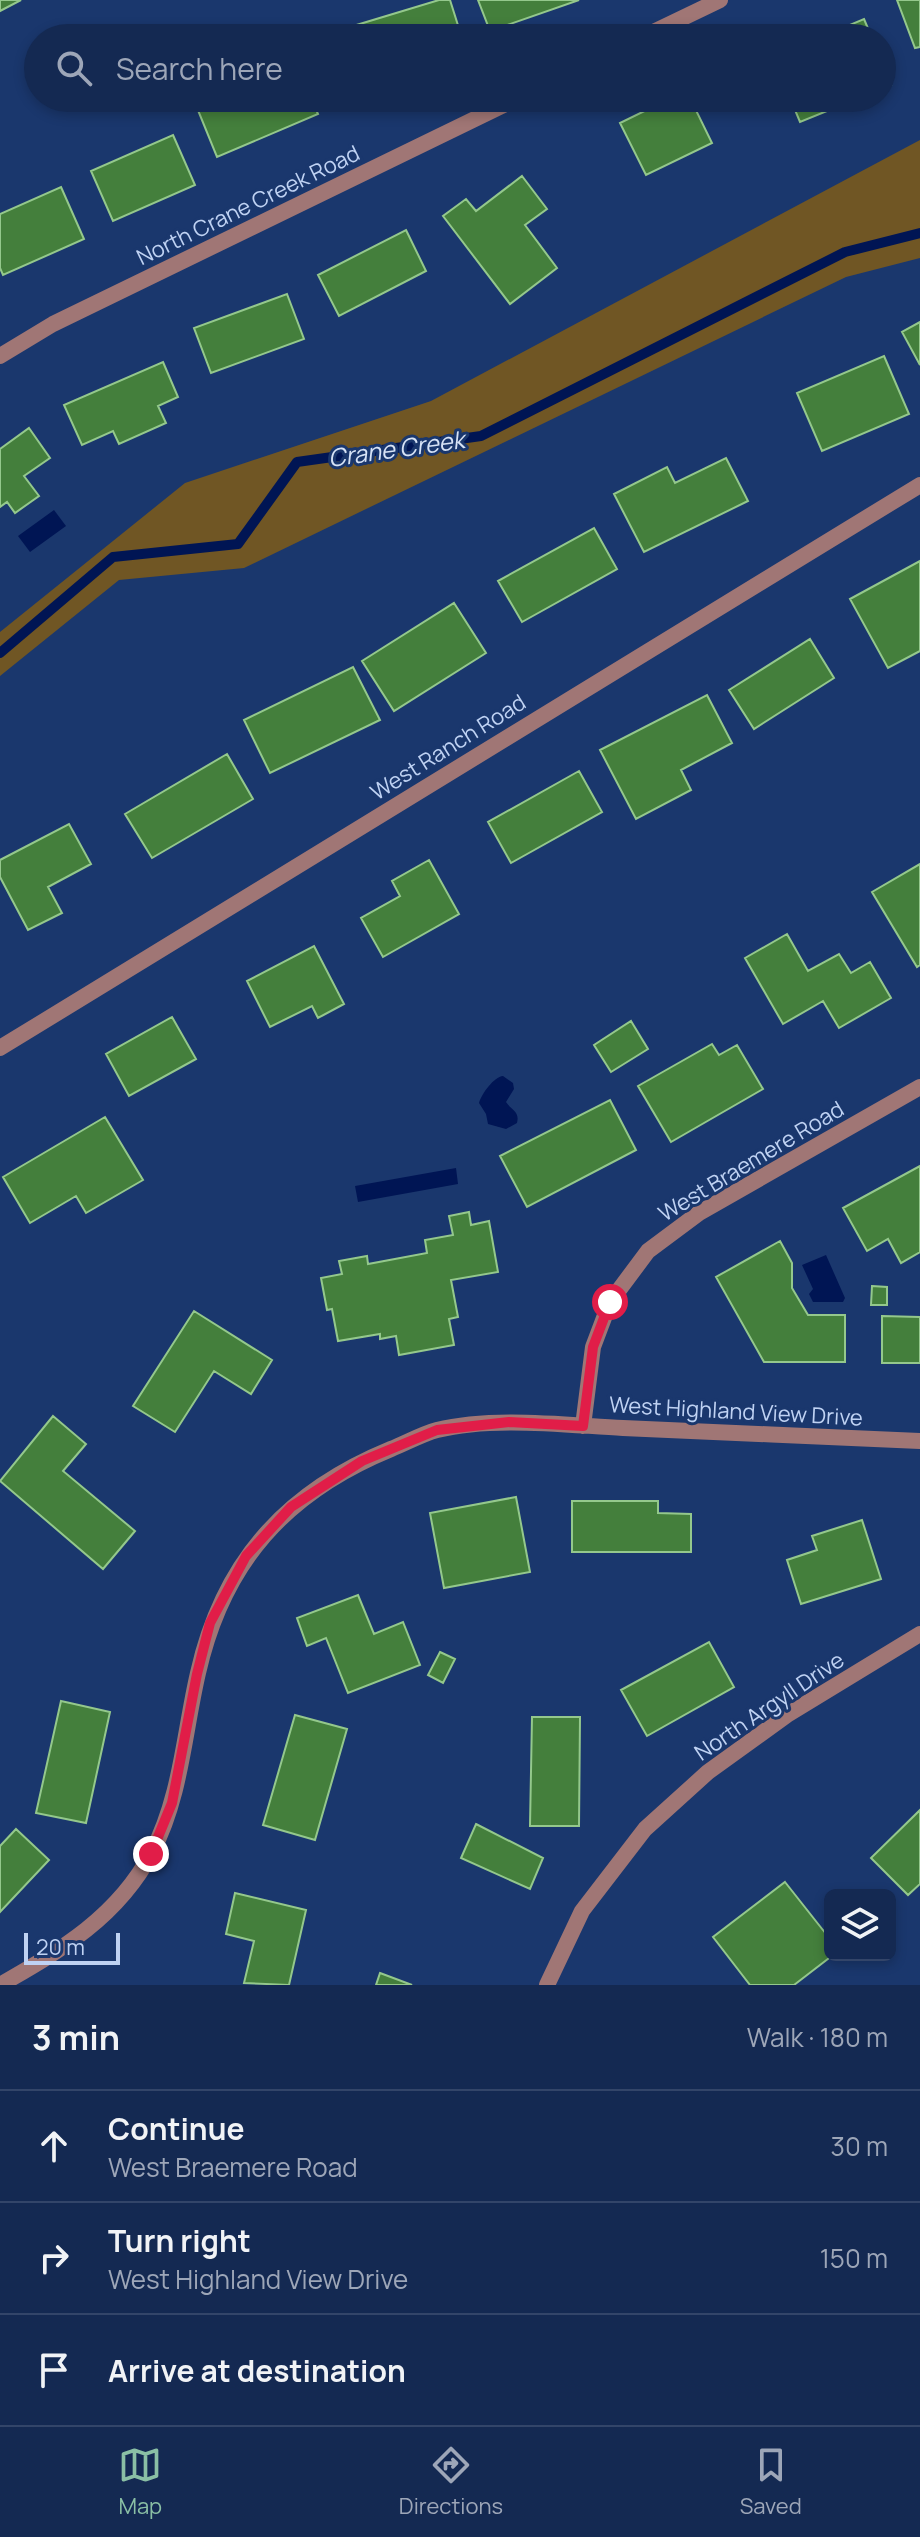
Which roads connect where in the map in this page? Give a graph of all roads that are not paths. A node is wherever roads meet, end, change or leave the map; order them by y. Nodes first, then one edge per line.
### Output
1 (720, 0) edge
2 (670, 24) edge
3 (489, 112) edge
4 (0, 356) edge
5 (920, 485) edge
6 (0, 1048) edge
7 (920, 1087) edge
8 (583, 1426) junction
9 (920, 1441) edge
10 (920, 1634) edge
11 (0, 1985) edge
12 (547, 1985) edge

1 - 2 street
3 - 4 street, North Crane Creek Road
5 - 6 street, West Ranch Road
7 - 8 street, West Braemere Road
8 - 9 street, West Highland View Drive
8 - 11 street, West Highland View Drive
10 - 12 street, North Argyll Drive

